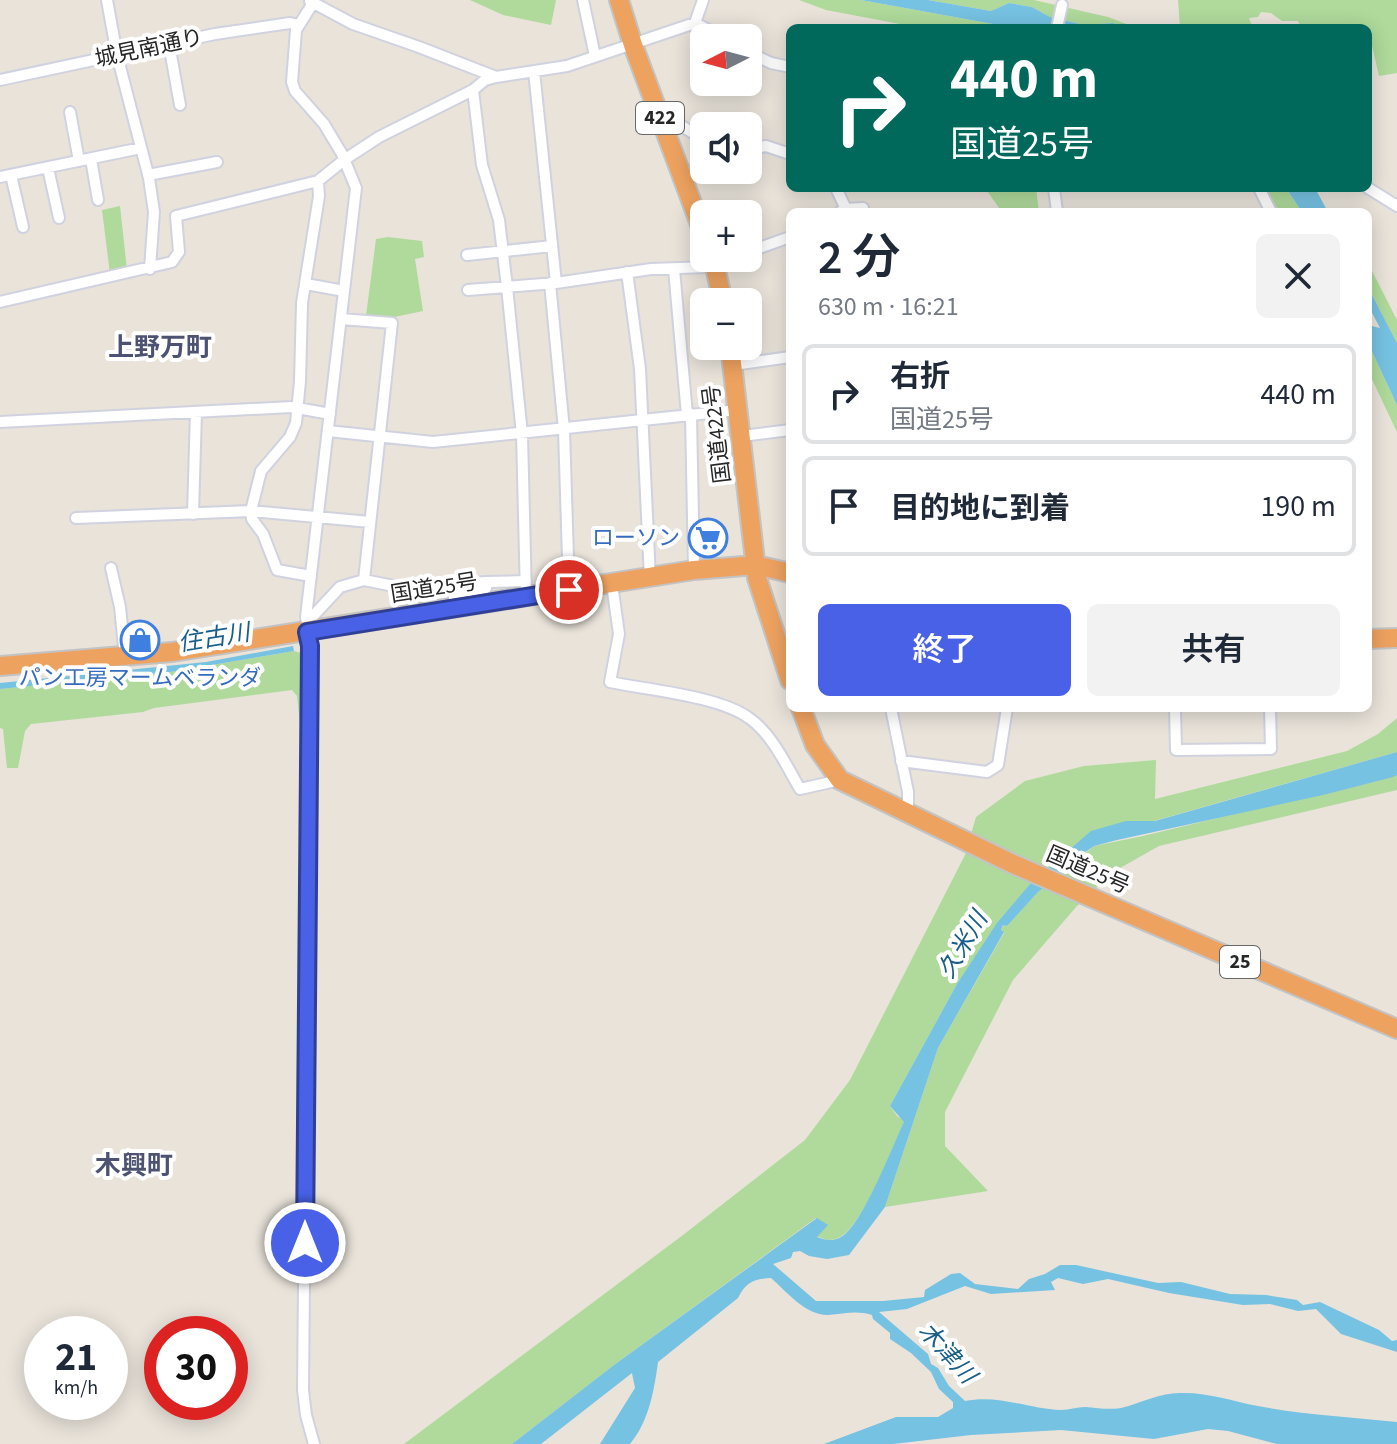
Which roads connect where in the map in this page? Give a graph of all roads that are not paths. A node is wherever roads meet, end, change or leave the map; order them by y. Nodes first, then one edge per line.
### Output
1 (107, 0) edge
2 (583, 0) edge
3 (619, 0) edge
4 (703, 0) edge
5 (310, 1) edge
6 (1062, 5) dead end
7 (695, 23) joint
8 (1058, 24) edge
9 (298, 25) junction
10 (169, 44) junction
11 (633, 45) junction
12 (117, 55) junction
13 (595, 56) junction
14 (762, 59) edge
15 (786, 66) edge
16 (534, 71) junction
17 (496, 77) junction
18 (0, 80) edge
19 (473, 90) junction
20 (180, 105) dead end
21 (658, 110) junction
22 (70, 112) dead end
23 (690, 131) edge
24 (762, 147) edge
25 (141, 148) junction
26 (786, 153) edge
27 (85, 160) junction
28 (344, 160) junction
29 (217, 162) dead end
30 (48, 168) junction
31 (148, 175) junction
32 (6, 176) edge
33 (318, 181) junction
34 (1372, 190) edge
35 (98, 200) dead end
36 (691, 200) edge
37 (1397, 206) edge
38 (59, 218) dead end
39 (23, 227) dead end
40 (786, 238) edge
41 (552, 246) junction
42 (762, 247) edge
43 (503, 252) junction
44 (467, 255) dead end
45 (690, 266) edge
46 (150, 269) junction
47 (674, 269) junction
48 (627, 272) junction
49 (553, 283) junction
50 (306, 284) junction
51 (507, 287) junction
52 (468, 290) dead end
53 (344, 291) junction
54 (0, 302) edge
55 (341, 319) junction
56 (786, 358) edge
57 (732, 360) edge
58 (733, 365) junction
59 (298, 408) junction
60 (738, 410) junction
61 (196, 412) junction
62 (330, 414) junction
63 (689, 414) junction
64 (643, 421) junction
65 (0, 422) edge
66 (564, 430) junction
67 (786, 430) edge
68 (328, 431) junction
69 (522, 434) junction
70 (380, 436) junction
71 (742, 436) junction
72 (251, 511) junction
73 (193, 514) junction
74 (318, 517) junction
75 (76, 518) dead end
76 (370, 522) junction
77 (756, 565) junction
78 (111, 568) dead end
79 (694, 570) junction
80 (786, 572) edge
81 (311, 576) junction
82 (650, 578) junction
83 (364, 580) junction
84 (486, 582) junction
85 (612, 584) junction
86 (526, 589) junction
87 (569, 590) junction
88 (454, 609) junction
89 (307, 625) junction
90 (1397, 638) edge
91 (1372, 639) edge
92 (125, 657) junction
93 (0, 666) edge
94 (786, 668) edge
95 (803, 712) edge
96 (892, 712) edge
97 (1006, 712) edge
98 (1175, 712) edge
99 (1270, 712) edge
100 (901, 761) junction
101 (840, 780) junction
102 (908, 813) junction
103 (1397, 1029) edge
104 (314, 1444) edge

1 - 12 street
2 - 13 street
3 - 11 highway, 422
4 - 7 street
5 - 9 street
5 - 17 street
6 - 8 street
7 - 11 street
9 - 10 street, 城見南通り
9 - 28 street
10 - 12 street, 城見南通り
10 - 20 street
11 - 13 street
11 - 21 highway, 422
12 - 18 street, 城見南通り
12 - 25 street
13 - 16 street
14 - 15 street
16 - 17 street
16 - 41 street
17 - 19 street
19 - 28 street
19 - 43 street
21 - 23 street
21 - 36 highway, 422
22 - 27 street
24 - 26 street
25 - 27 street
25 - 31 street
27 - 30 street
27 - 35 street
28 - 33 street
28 - 53 street
29 - 31 street
30 - 32 street
30 - 38 street
31 - 46 street
32 - 39 street
33 - 46 street
33 - 50 street
34 - 37 street
40 - 42 street
41 - 43 street
41 - 49 street
43 - 44 street
43 - 51 street
45 - 47 street
46 - 54 street
47 - 48 street
47 - 63 street
48 - 49 street
48 - 64 street
49 - 51 street
49 - 66 street
50 - 53 street
50 - 59 street
51 - 52 street
51 - 69 street
53 - 55 street
55 - 62 street
55 - 70 street
56 - 58 street
57 - 58 highway, 国道422号
58 - 60 highway, 国道422号
59 - 61 street
59 - 62 street
59 - 72 street
60 - 63 street
60 - 71 highway, 国道422号
61 - 65 street
61 - 73 street
62 - 68 street
63 - 64 street
63 - 79 street
64 - 66 street
64 - 82 street
66 - 69 street
66 - 87 street
67 - 71 street
68 - 70 street
68 - 74 street
69 - 70 street
69 - 86 street
70 - 76 street
71 - 77 highway, 国道422号
72 - 73 street
72 - 74 street
72 - 81 street
73 - 75 street
74 - 76 street
74 - 81 street
76 - 83 street
77 - 79 highway, 国道25号
77 - 80 highway, 国道25号
77 - 94 highway
78 - 92 street
79 - 82 highway, 国道25号
81 - 89 street
82 - 85 highway, 国道25号
83 - 84 street
83 - 89 street
84 - 86 street
84 - 88 street
85 - 87 highway, 国道25号
85 - 101 street
86 - 87 highway, 国道25号
86 - 88 highway, 国道25号
88 - 89 highway, 国道25号
89 - 92 highway, 国道25号
89 - 104 street
90 - 91 highway
92 - 93 highway, 国道25号
95 - 101 highway, 国道25号 / 25
96 - 100 street
97 - 100 street
98 - 99 street
100 - 102 street
101 - 102 highway, 国道25号 / 25
102 - 103 highway, 国道25号 / 25

